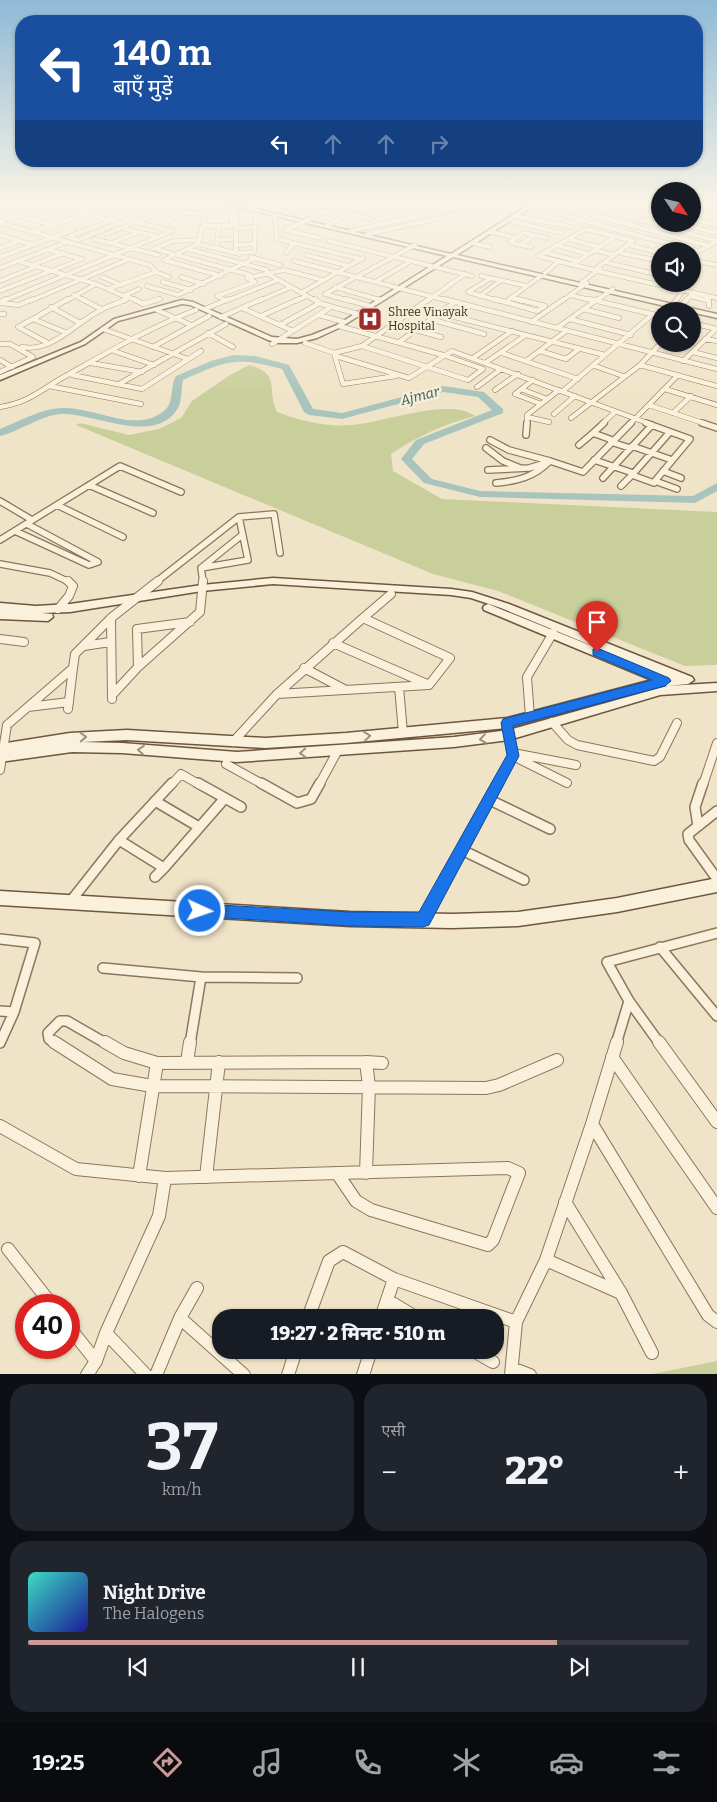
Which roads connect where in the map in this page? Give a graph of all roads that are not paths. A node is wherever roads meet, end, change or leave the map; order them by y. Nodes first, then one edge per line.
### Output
1 (31, 267) edge
2 (37, 267) edge
3 (60, 267) edge
4 (86, 267) edge
5 (110, 267) edge
6 (152, 267) edge
7 (189, 267) edge
8 (222, 267) edge
9 (239, 267) edge
10 (254, 267) edge
11 (318, 267) edge
12 (347, 267) edge
13 (372, 267) edge
14 (400, 267) edge
15 (436, 267) joint
16 (508, 267) edge
17 (552, 267) edge
18 (581, 267) edge
19 (598, 267) edge
20 (602, 267) edge
21 (624, 267) edge
22 (639, 267) edge
23 (233, 270) junction
24 (635, 270) junction
25 (50, 271) junction
26 (266, 271) junction
27 (597, 271) junction
28 (156, 272) junction
29 (338, 272) junction
30 (651, 273) edge
31 (465, 274) junction
32 (250, 275) dead end
33 (543, 275) junction
34 (64, 276) junction
35 (221, 276) junction
36 (472, 276) dead end
37 (481, 276) dead end
38 (169, 277) dead end
39 (181, 277) dead end
40 (354, 277) junction
41 (625, 277) junction
42 (102, 278) dead end
43 (491, 278) junction
44 (137, 279) junction
45 (78, 280) junction
46 (278, 280) junction
47 (323, 280) junction
48 (500, 280) junction
49 (0, 281) edge
50 (163, 282) dead end
51 (374, 282) junction
52 (651, 282) edge
53 (584, 283) junction
54 (96, 284) junction
55 (204, 284) junction
56 (120, 285) junction
57 (527, 286) junction
58 (291, 287) junction
59 (335, 287) junction
60 (108, 289) junction
61 (139, 289) dead end
62 (401, 289) junction
63 (191, 290) junction
64 (611, 290) junction
65 (0, 291) edge
66 (133, 291) junction
67 (693, 292) edge
68 (300, 293) junction
69 (74, 295) junction
70 (570, 295) junction
71 (307, 296) junction
72 (480, 296) junction
73 (434, 297) junction
74 (510, 298) junction
75 (717, 298) edge
76 (160, 300) dead end
77 (226, 300) junction
78 (380, 300) junction
79 (595, 301) junction
80 (0, 302) edge
81 (455, 302) junction
82 (504, 302) junction
83 (655, 302) edge
84 (669, 302) edge
85 (684, 302) edge
86 (320, 303) junction
87 (370, 306) junction
88 (709, 306) dead end
89 (51, 307) junction
90 (331, 307) junction
91 (242, 308) junction
92 (101, 309) junction
93 (205, 309) junction
94 (584, 309) junction
95 (629, 309) junction
96 (701, 309) edge
97 (157, 310) junction
98 (196, 310) junction
99 (439, 313) junction
100 (701, 313) edge
101 (358, 314) junction
102 (651, 314) edge
103 (717, 314) edge
104 (319, 315) junction
105 (209, 316) junction
106 (261, 316) junction
107 (651, 316) edge
108 (222, 317) junction
109 (174, 318) junction
110 (619, 318) junction
111 (33, 319) junction
112 (570, 319) junction
113 (430, 320) junction
114 (80, 322) junction
115 (531, 322) junction
116 (226, 324) junction
117 (280, 325) junction
118 (343, 325) junction
119 (701, 325) edge
120 (191, 326) junction
121 (557, 328) junction
122 (606, 328) junction
123 (717, 329) edge
124 (107, 330) junction
125 (293, 330) junction
126 (416, 330) junction
127 (512, 331) junction
128 (566, 331) junction
129 (67, 333) junction
130 (208, 333) junction
131 (484, 334) dead end
132 (376, 335) junction
133 (526, 335) junction
134 (631, 335) junction
135 (441, 337) dead end
136 (705, 339) junction
137 (135, 340) junction
138 (553, 341) junction
139 (717, 341) edge
140 (274, 342) junction
141 (399, 342) junction
142 (48, 343) junction
143 (305, 343) junction
144 (701, 343) edge
145 (0, 344) edge
146 (620, 344) junction
147 (362, 346) junction
148 (22, 347) dead end
149 (153, 347) junction
150 (233, 347) dead end
151 (579, 349) junction
152 (114, 351) junction
153 (201, 351) dead end
154 (540, 351) junction
155 (651, 352) edge
156 (652, 352) joint
157 (693, 352) joint
158 (334, 353) junction
159 (502, 353) junction
160 (173, 355) junction
161 (444, 355) junction
162 (605, 355) junction
163 (134, 358) junction
164 (473, 358) junction
165 (717, 358) edge
166 (188, 359) junction
167 (0, 360) edge
168 (683, 361) junction
169 (526, 362) junction
170 (91, 363) junction
171 (485, 363) junction
172 (154, 365) junction
173 (640, 365) junction
174 (427, 366) junction
175 (595, 366) junction
176 (12, 367) junction
177 (114, 368) junction
178 (501, 369) junction
179 (717, 369) edge
180 (0, 371) edge
181 (142, 372) junction
182 (518, 374) junction
183 (72, 375) junction
184 (399, 375) junction
185 (623, 376) junction
186 (678, 376) junction
187 (0, 378) edge
188 (578, 379) junction
189 (533, 380) junction
190 (0, 383) edge
191 (118, 384) junction
192 (49, 386) junction
193 (717, 386) edge
194 (477, 387) dead end
195 (521, 389) junction
196 (665, 389) junction
197 (495, 390) dead end
198 (561, 391) junction
199 (575, 396) junction
200 (691, 396) junction
201 (547, 399) junction
202 (593, 403) junction
203 (141, 404) dead end
204 (541, 404) junction
205 (717, 404) edge
206 (649, 405) junction
207 (0, 407) edge
208 (615, 412) junction
209 (673, 413) junction
210 (554, 414) dead end
211 (527, 417) junction
212 (572, 418) dead end
213 (634, 419) junction
214 (550, 422) dead end
215 (652, 425) junction
216 (717, 428) edge
217 (670, 432) junction
218 (593, 433) junction
219 (526, 435) dead end
220 (490, 440) dead end
221 (612, 441) junction
222 (579, 445) dead end
223 (631, 447) junction
224 (486, 448) dead end
225 (651, 453) junction
226 (594, 460) junction
227 (672, 460) junction
228 (550, 461) junction
229 (614, 467) junction
230 (522, 469) junction
231 (488, 470) dead end
232 (663, 471) junction
233 (633, 474) junction
234 (603, 478) dead end
235 (681, 478) dead end
236 (655, 481) junction
237 (496, 483) dead end
238 (89, 485) junction
239 (621, 486) dead end
240 (677, 489) dead end
241 (181, 492) dead end
242 (0, 501) edge
243 (57, 505) junction
244 (153, 513) dead end
245 (239, 517) junction
246 (30, 522) junction
247 (15, 531) junction
248 (242, 535) junction
249 (123, 536) dead end
250 (2, 537) edge
251 (280, 553) dead end
252 (0, 564) edge
253 (201, 568) junction
254 (201, 591) junction
255 (391, 594) junction
256 (130, 603) junction
257 (0, 606) edge
258 (58, 609) junction
259 (0, 615) edge
260 (111, 618) junction
261 (364, 618) junction
262 (191, 622) junction
263 (553, 633) junction
264 (0, 639) edge
265 (24, 642) dead end
266 (110, 642) junction
267 (333, 643) junction
268 (84, 646) junction
269 (138, 667) junction
270 (73, 668) junction
271 (304, 668) junction
272 (717, 679) edge
273 (689, 680) junction
274 (665, 681) junction
275 (429, 685) junction
276 (399, 687) junction
277 (702, 687) junction
278 (717, 687) edge
279 (677, 689) junction
280 (346, 690) junction
281 (277, 694) junction
282 (27, 707) junction
283 (530, 717) junction
284 (552, 722) junction
285 (507, 723) junction
286 (677, 723) dead end
287 (403, 733) junction
288 (509, 735) junction
289 (233, 742) junction
290 (717, 743) edge
291 (337, 752) junction
292 (513, 754) junction
293 (1, 759) edge
294 (226, 764) dead end
295 (576, 765) dead end
296 (567, 783) dead end
297 (225, 798) junction
298 (490, 800) junction
299 (155, 801) junction
300 (240, 806) dead end
301 (717, 811) edge
302 (698, 826) junction
303 (199, 827) junction
304 (550, 829) dead end
305 (119, 840) junction
306 (462, 850) junction
307 (164, 868) junction
308 (155, 877) dead end
309 (524, 880) dead end
310 (717, 880) edge
311 (717, 885) edge
312 (0, 898) edge
313 (70, 902) junction
314 (423, 920) junction
315 (717, 933) edge
316 (0, 939) edge
317 (660, 947) junction
318 (103, 968) dead end
319 (201, 977) junction
320 (297, 978) dead end
321 (629, 1001) junction
322 (0, 1011) edge
323 (14, 1012) junction
324 (717, 1016) edge
325 (0, 1043) edge
326 (612, 1057) junction
327 (557, 1060) dead end
328 (187, 1062) junction
329 (220, 1062) junction
330 (366, 1062) junction
331 (156, 1063) junction
332 (382, 1063) dead end
333 (152, 1086) junction
334 (369, 1086) junction
335 (217, 1087) junction
336 (717, 1122) edge
337 (592, 1124) junction
338 (0, 1126) edge
339 (336, 1173) junction
340 (366, 1173) junction
341 (138, 1176) junction
342 (206, 1177) junction
343 (165, 1178) junction
344 (565, 1202) junction
345 (717, 1208) edge
346 (8, 1249) dead end
347 (546, 1260) junction
348 (394, 1279) junction
349 (197, 1288) dead end
350 (621, 1293) junction
351 (43, 1294) edge
352 (387, 1300) junction
353 (311, 1309) edge
354 (384, 1309) edge
355 (402, 1309) edge
356 (180, 1318) junction
357 (516, 1322) junction
358 (717, 1322) edge
359 (106, 1333) junction
360 (80, 1341) edge
361 (652, 1353) dead end
362 (293, 1359) edge
363 (368, 1359) edge
364 (488, 1359) edge
365 (96, 1361) junction
366 (493, 1362) dead end
367 (512, 1371) edge
368 (87, 1374) edge
369 (146, 1374) edge
370 (156, 1374) edge
371 (244, 1374) edge
372 (288, 1374) edge
373 (363, 1374) edge
374 (530, 1374) edge

1 - 49 street
2 - 25 street
3 - 25 street
4 - 34 street
5 - 45 street
6 - 28 street
7 - 35 street
8 - 23 street
9 - 23 street
10 - 26 street
11 - 29 street
12 - 29 street
13 - 40 street
14 - 51 street
15 - 31 street
15 - 62 street
16 - 33 street
17 - 33 street
18 - 19 street
20 - 27 street
21 - 24 street
22 - 24 street
23 - 32 street
23 - 35 street
24 - 30 street
24 - 41 street
25 - 34 street
25 - 65 street
26 - 46 street
26 - 47 street
26 - 77 street
27 - 41 street
27 - 53 street
28 - 38 street
28 - 44 street
29 - 40 street
29 - 47 street
31 - 36 street
31 - 73 street
33 - 53 street
33 - 57 street
34 - 45 street
34 - 80 street
35 - 55 street
37 - 43 street
39 - 55 street
40 - 51 street
40 - 59 street
41 - 52 street
42 - 56 street
43 - 48 street
43 - 72 street
44 - 56 street
44 - 63 street
45 - 54 street
45 - 80 street
46 - 58 street
46 - 77 street
47 - 68 street
48 - 57 street
48 - 72 street
50 - 63 street
51 - 62 street
53 - 64 street
53 - 70 street
54 - 60 street
54 - 69 street
55 - 63 street
56 - 60 street
56 - 66 street
57 - 74 street
58 - 68 street
58 - 91 street
59 - 78 street
59 - 87 street
60 - 92 street
61 - 66 street
62 - 73 street
62 - 78 street
62 - 118 street
64 - 79 street
64 - 83 street
64 - 84 street
66 - 76 street
67 - 75 street
68 - 71 street
69 - 89 street
69 - 92 street
70 - 79 street
70 - 115 street
71 - 86 street
71 - 106 street
72 - 82 street
73 - 81 street
73 - 132 street
74 - 82 street
74 - 82 street
77 - 93 street
78 - 87 street
79 - 94 street
79 - 95 street
81 - 99 street
81 - 115 street
85 - 88 street
86 - 90 street
86 - 117 street
87 - 101 street
89 - 111 street
89 - 114 street
90 - 101 street
90 - 104 street
91 - 106 street
91 - 108 street
92 - 114 street
93 - 108 street
93 - 124 street
94 - 110 street
94 - 112 street
95 - 102 street
95 - 110 street
96 - 103 street
97 - 98 street
97 - 109 street
97 - 124 street
98 - 105 street
98 - 109 street
99 - 113 street
99 - 127 street
100 - 103 street
101 - 118 street
104 - 118 street
104 - 125 street
105 - 116 street
105 - 120 street
106 - 117 street
107 - 134 street
108 - 140 street
109 - 120 street
109 - 137 street
110 - 122 street
111 - 129 street
111 - 142 street
112 - 121 street
112 - 122 street
113 - 126 street
113 - 131 street
114 - 129 street
115 - 121 street
116 - 130 street
116 - 140 street
117 - 125 street
118 - 132 street
118 - 140 street
118 - 143 street
119 - 123 street
120 - 149 street
121 - 128 street
122 - 134 street
123 - 136 street
124 - 137 street
124 - 187 street
124 - 190 street
125 - 140 street
126 - 135 street
126 - 141 street
127 - 133 street
127 - 164 street
128 - 138 street
128 - 146 street
129 - 142 street
130 - 150 street
130 - 160 street
132 - 141 street
132 - 147 street
133 - 138 street
133 - 159 street
134 - 146 street
136 - 139 street
136 - 144 street
137 - 149 street
137 - 152 street
138 - 151 street
138 - 154 street
140 - 143 street
141 - 161 street
142 - 148 street
143 - 158 street
145 - 176 street
146 - 155 street
146 - 162 street
147 - 158 street
147 - 174 street
149 - 160 street
151 - 154 street
151 - 162 street
152 - 163 street
152 - 170 street
153 - 166 street
154 - 169 street
156 - 168 street
156 - 173 street
157 - 165 street
157 - 168 street
158 - 184 street
158 - 184 street
159 - 169 street
159 - 171 street
160 - 166 street
160 - 172 street
161 - 164 street
161 - 174 street
161 - 174 street
162 - 175 street
163 - 172 street
163 - 177 street
164 - 171 street
166 - 191 street
167 - 176 street
168 - 179 street
169 - 188 street
170 - 177 street
170 - 183 street
171 - 178 street
172 - 181 street
173 - 185 street
173 - 186 street
174 - 184 street
175 - 185 street
175 - 188 street
176 - 180 street
177 - 181 street
178 - 182 street
178 - 194 street
181 - 191 street
182 - 189 street
182 - 197 street
183 - 191 street
183 - 192 street
185 - 202 street
186 - 193 street
186 - 196 street
188 - 198 street
189 - 195 street
189 - 198 street
192 - 203 street
192 - 207 street
195 - 201 street
195 - 204 street
196 - 200 street
196 - 206 street
198 - 199 street
198 - 201 street
199 - 202 street
199 - 210 street
200 - 205 street
200 - 209 street
201 - 204 street
202 - 208 street
202 - 212 street
204 - 211 street
206 - 209 street
206 - 213 street
208 - 213 street
208 - 218 street
209 - 216 street
211 - 214 street
211 - 219 street
213 - 215 street
213 - 221 street
215 - 217 street
215 - 223 street
217 - 225 street
217 - 227 street
218 - 221 street
218 - 222 street
220 - 228 street
221 - 223 street
221 - 226 street
223 - 225 street
223 - 229 street
224 - 230 street
225 - 227 street
225 - 233 street
226 - 228 street
226 - 229 street
227 - 232 street
228 - 230 street
228 - 237 street
229 - 233 street
229 - 234 street
230 - 231 street
232 - 235 street
232 - 236 street
233 - 236 street
233 - 239 street
236 - 240 street
238 - 241 street
238 - 243 street
238 - 244 street
242 - 246 street
243 - 246 street
243 - 249 street
245 - 248 street
245 - 251 street
245 - 256 street
246 - 247 street
246 - 247 street
247 - 250 street
248 - 253 street
248 - 253 street
252 - 258 street
253 - 254 street
254 - 255 street
254 - 256 street
254 - 262 street
254 - 273 street
255 - 261 street
255 - 263 street
256 - 258 street
256 - 259 street
256 - 260 street
257 - 258 street
260 - 266 street
260 - 268 street
261 - 267 street
261 - 275 street
262 - 269 street
262 - 269 street
263 - 274 street
263 - 283 street
264 - 265 street
266 - 268 street
266 - 269 street
267 - 271 street
267 - 275 street
268 - 270 street
270 - 282 street
270 - 282 street
271 - 280 street
271 - 281 street
272 - 273 street
273 - 274 street
273 - 277 street
274 - 279 street
274 - 283 street
275 - 276 street
276 - 280 street
276 - 287 street
277 - 278 street
277 - 279 street
279 - 284 street
280 - 281 street
281 - 289 street
282 - 293 street
283 - 285 street
284 - 286 street
284 - 288 street
285 - 287 street
285 - 288 street
289 -> 287 street
288 -> 291 street
288 - 292 street
293 -> 289 street
290 - 302 street
291 -> 293 street
291 - 294 street
292 - 295 street
292 - 296 street
292 - 298 street
297 - 299 street
297 - 300 street
297 - 303 street
298 - 304 street
298 - 306 street
299 - 303 street
299 - 305 street
301 - 302 street
302 - 310 street
303 - 307 street
305 - 307 street
305 - 313 street
306 - 309 street
306 - 314 street
307 - 308 street
311 - 314 street
312 - 313 street
313 - 314 street
315 - 317 street
316 - 323 street
317 - 321 street
317 - 324 street
318 - 319 street
319 - 320 street
319 - 328 street
321 - 326 street
321 - 336 street
322 - 323 street
323 - 325 street
326 - 337 street
326 - 345 street
327 - 334 street
328 - 329 street
328 - 331 street
329 - 330 street
329 - 335 street
330 - 332 street
330 - 334 street
331 - 333 street
331 - 333 street
333 - 335 street
333 - 341 street
334 - 335 street
334 - 340 street
335 - 342 street
337 - 344 street
337 - 358 street
338 - 341 street
339 - 340 street
339 - 340 street
339 - 342 street
341 - 343 street
342 - 343 street
343 - 359 street
344 - 347 street
344 - 350 street
346 - 351 street
347 - 350 street
347 - 357 street
348 - 352 street
348 - 353 street
348 - 357 street
349 - 356 street
350 - 361 street
352 - 354 street
352 - 355 street
356 - 370 street
356 - 371 street
357 - 367 street
359 - 365 street
359 - 369 street
360 - 365 street
362 - 372 street
363 - 373 street
364 - 366 street
365 - 368 street
367 - 374 street

